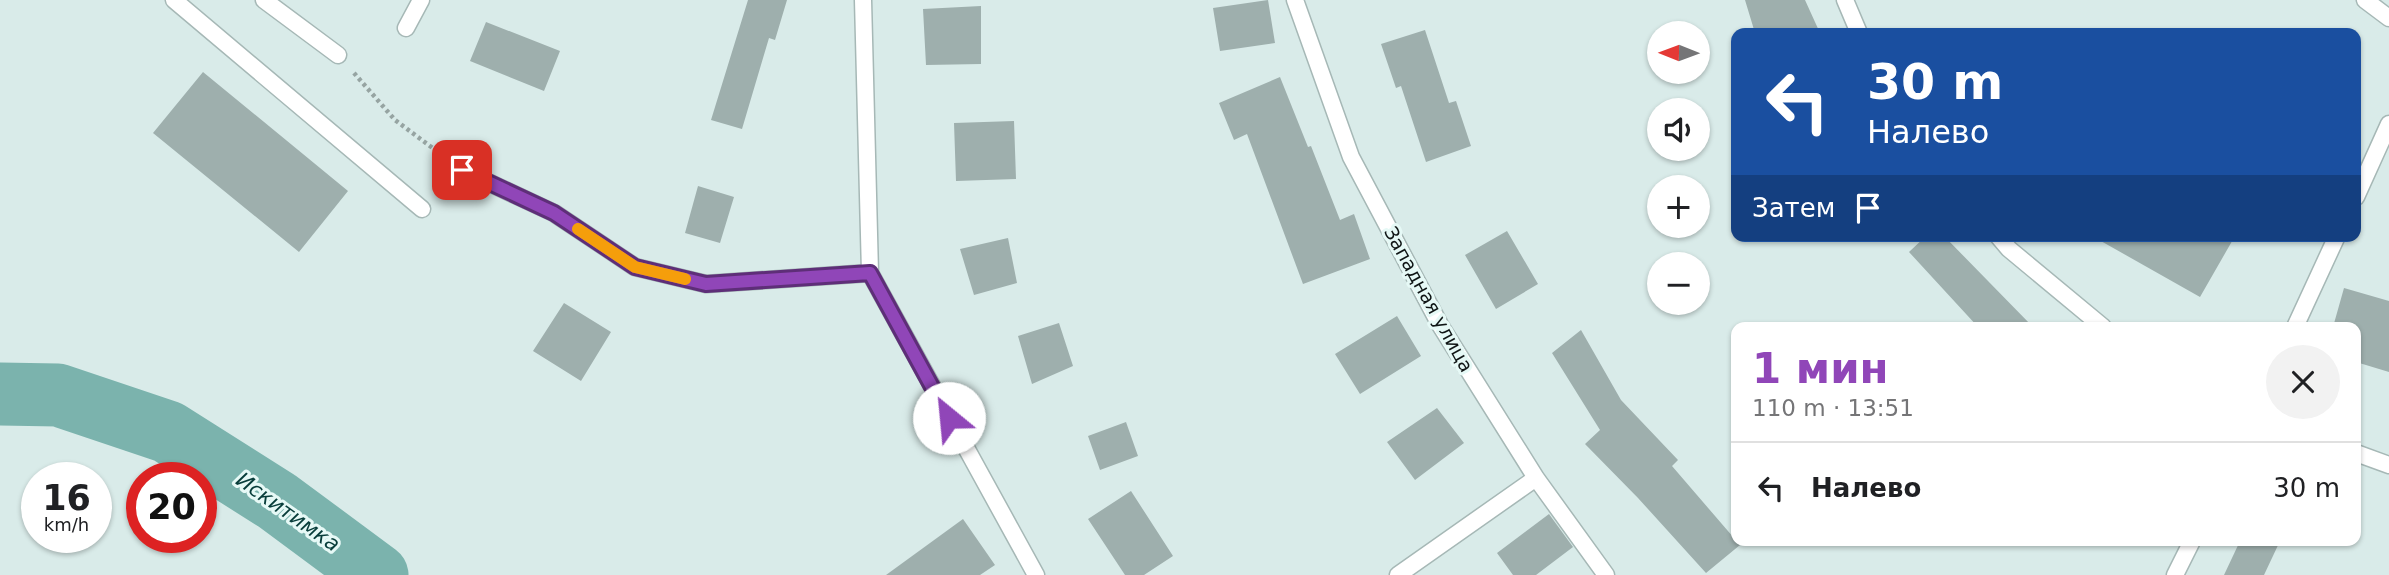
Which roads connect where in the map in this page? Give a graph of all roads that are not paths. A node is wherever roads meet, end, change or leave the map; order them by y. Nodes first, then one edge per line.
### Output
1 (174, 0) edge
2 (264, 0) edge
3 (421, 0) edge
4 (863, 0) edge
5 (1295, 0) edge
6 (1845, 0) edge
7 (2365, 0) edge
8 (2389, 18) edge
9 (406, 28) dead end
10 (1857, 28) edge
11 (338, 55) road end
12 (2389, 124) edge
13 (462, 170) road end
14 (2361, 186) edge
15 (422, 209) dead end
16 (2003, 242) edge
17 (2334, 242) edge
18 (870, 273) junction
19 (2097, 322) edge
20 (2297, 322) edge
21 (2361, 455) edge
22 (2389, 465) edge
23 (1536, 478) junction
24 (2190, 546) edge
25 (1036, 575) edge
26 (1398, 575) edge
27 (1606, 575) edge
28 (2175, 575) edge

1 - 15 lane
2 - 11 lane
3 - 9 lane
4 - 18 lane
5 - 23 lane, Западная улица
6 - 10 lane
7 - 8 lane
12 - 14 lane
13 - 18 lane
16 - 19 lane
17 - 20 lane
18 - 25 lane
21 - 22 lane
23 - 26 lane
23 - 27 lane, Западная улица
24 - 28 lane

